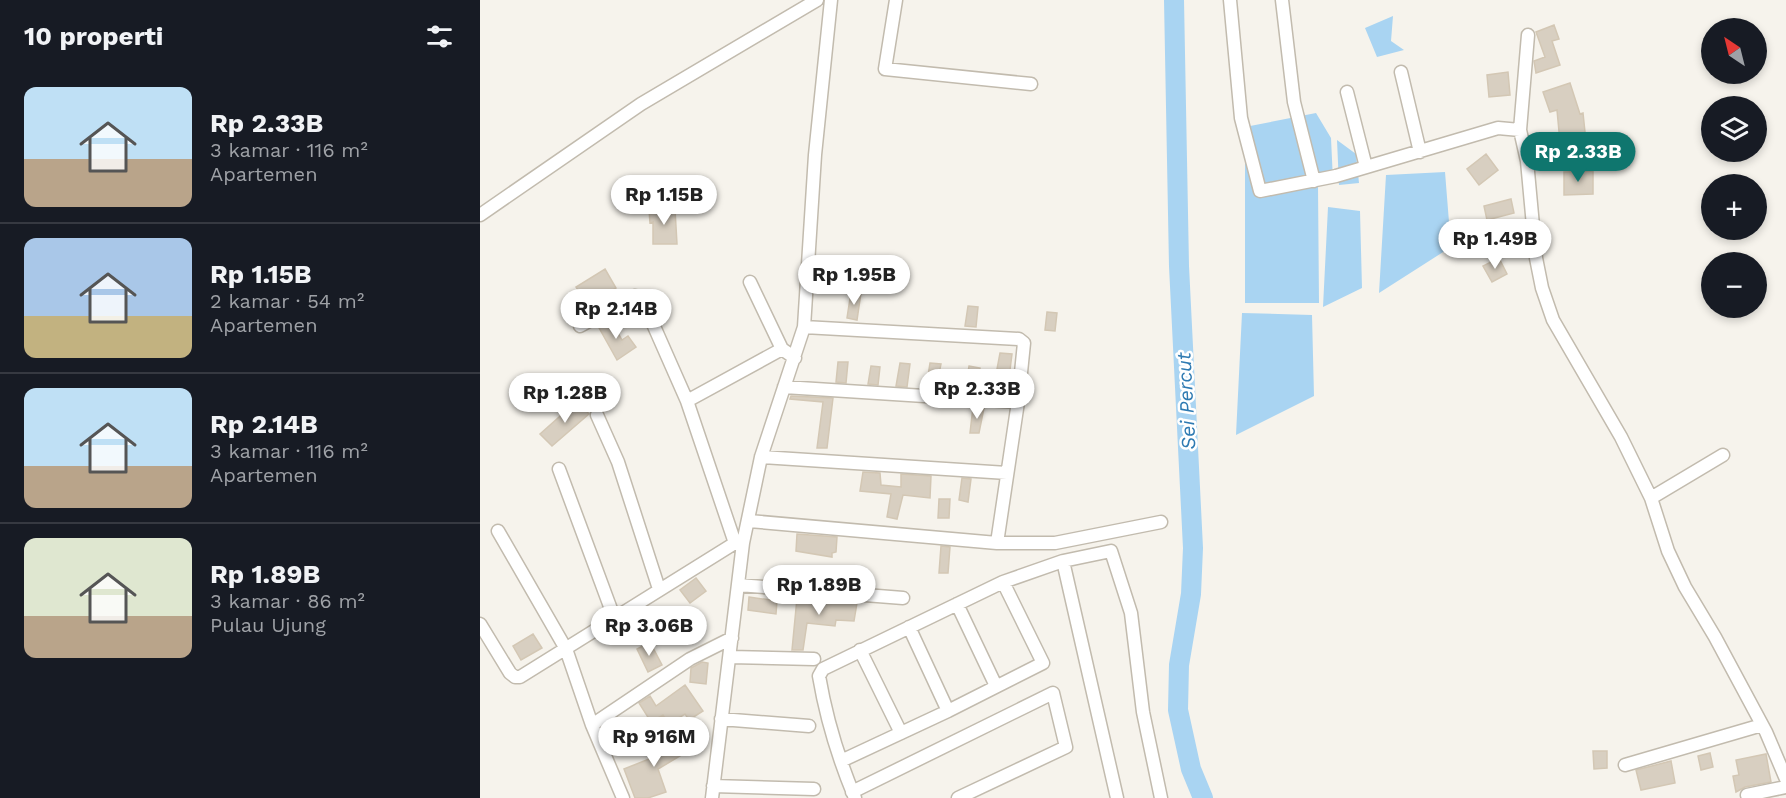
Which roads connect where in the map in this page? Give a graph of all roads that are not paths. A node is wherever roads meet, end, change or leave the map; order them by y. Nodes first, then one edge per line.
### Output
1 (817, 0) edge
2 (831, 0) edge
3 (896, 0) edge
4 (1230, 0) edge
5 (1282, 0) edge
6 (1528, 36) dead end
7 (1401, 72) dead end
8 (1031, 84) dead end
9 (1347, 92) dead end
10 (1520, 130) junction
11 (1420, 152) junction
12 (1366, 167) junction
13 (1314, 181) junction
14 (480, 215) edge
15 (750, 282) dead end
16 (580, 326) dead end
17 (804, 327) junction
18 (782, 349) junction
19 (795, 358) junction
20 (784, 387) junction
21 (687, 401) junction
22 (1018, 402) junction
23 (597, 415) dead end
24 (1723, 455) dead end
25 (761, 457) junction
26 (559, 469) dead end
27 (1007, 472) junction
28 (1651, 498) junction
29 (749, 521) junction
30 (1161, 522) dead end
31 (498, 531) dead end
32 (739, 543) junction
33 (997, 543) junction
34 (1063, 561) junction
35 (1003, 582) junction
36 (738, 585) junction
37 (659, 589) junction
38 (903, 598) dead end
39 (957, 604) junction
40 (615, 620) junction
41 (480, 624) edge
42 (909, 627) junction
43 (732, 638) junction
44 (566, 649) junction
45 (860, 650) junction
46 (730, 657) junction
47 (814, 658) dead end
48 (996, 686) junction
49 (948, 711) junction
50 (721, 719) junction
51 (592, 725) junction
52 (1762, 725) junction
53 (809, 726) dead end
54 (901, 733) junction
55 (841, 761) junction
56 (1625, 765) dead end
57 (1786, 779) edge
58 (1786, 787) edge
59 (814, 789) dead end
60 (713, 792) edge
61 (854, 795) edge
62 (1747, 795) dead end
63 (623, 798) edge
64 (958, 798) edge
65 (1117, 798) edge
66 (1161, 798) edge

1 - 14 street
2 - 17 street
3 - 8 street
4 - 13 street
5 - 13 street
6 - 10 street
7 - 11 street
9 - 12 street
10 - 11 street
10 - 28 street
11 - 12 street
12 - 13 street
15 - 18 street
16 - 21 street
17 - 19 street
17 - 22 street
18 - 19 street
18 - 21 street
19 - 20 street
20 - 22 street
20 - 25 street
21 - 32 street
22 - 27 street
23 - 37 street
24 - 28 street
25 - 27 street
25 - 29 street
26 - 40 street
27 - 33 street
28 - 52 street
29 - 32 street
29 - 33 street
30 - 33 street
31 - 44 street
32 - 36 street
32 - 37 street
34 - 35 street
34 - 65 street
34 - 66 street
35 - 39 street
35 - 48 street
36 - 38 street
36 - 43 street
37 - 40 street
39 - 42 street
39 - 48 street
40 - 44 street
41 - 44 street
42 - 45 street
42 - 49 street
43 - 46 street
43 - 51 street
44 - 51 street
45 - 54 street
45 - 55 street
46 - 47 street
46 - 50 street
48 - 49 street
49 - 54 street
50 - 53 street
50 - 60 street
51 - 63 street
52 - 56 street
52 - 57 street
54 - 55 street
55 - 61 street
58 - 62 street
59 - 60 street
61 - 64 street

